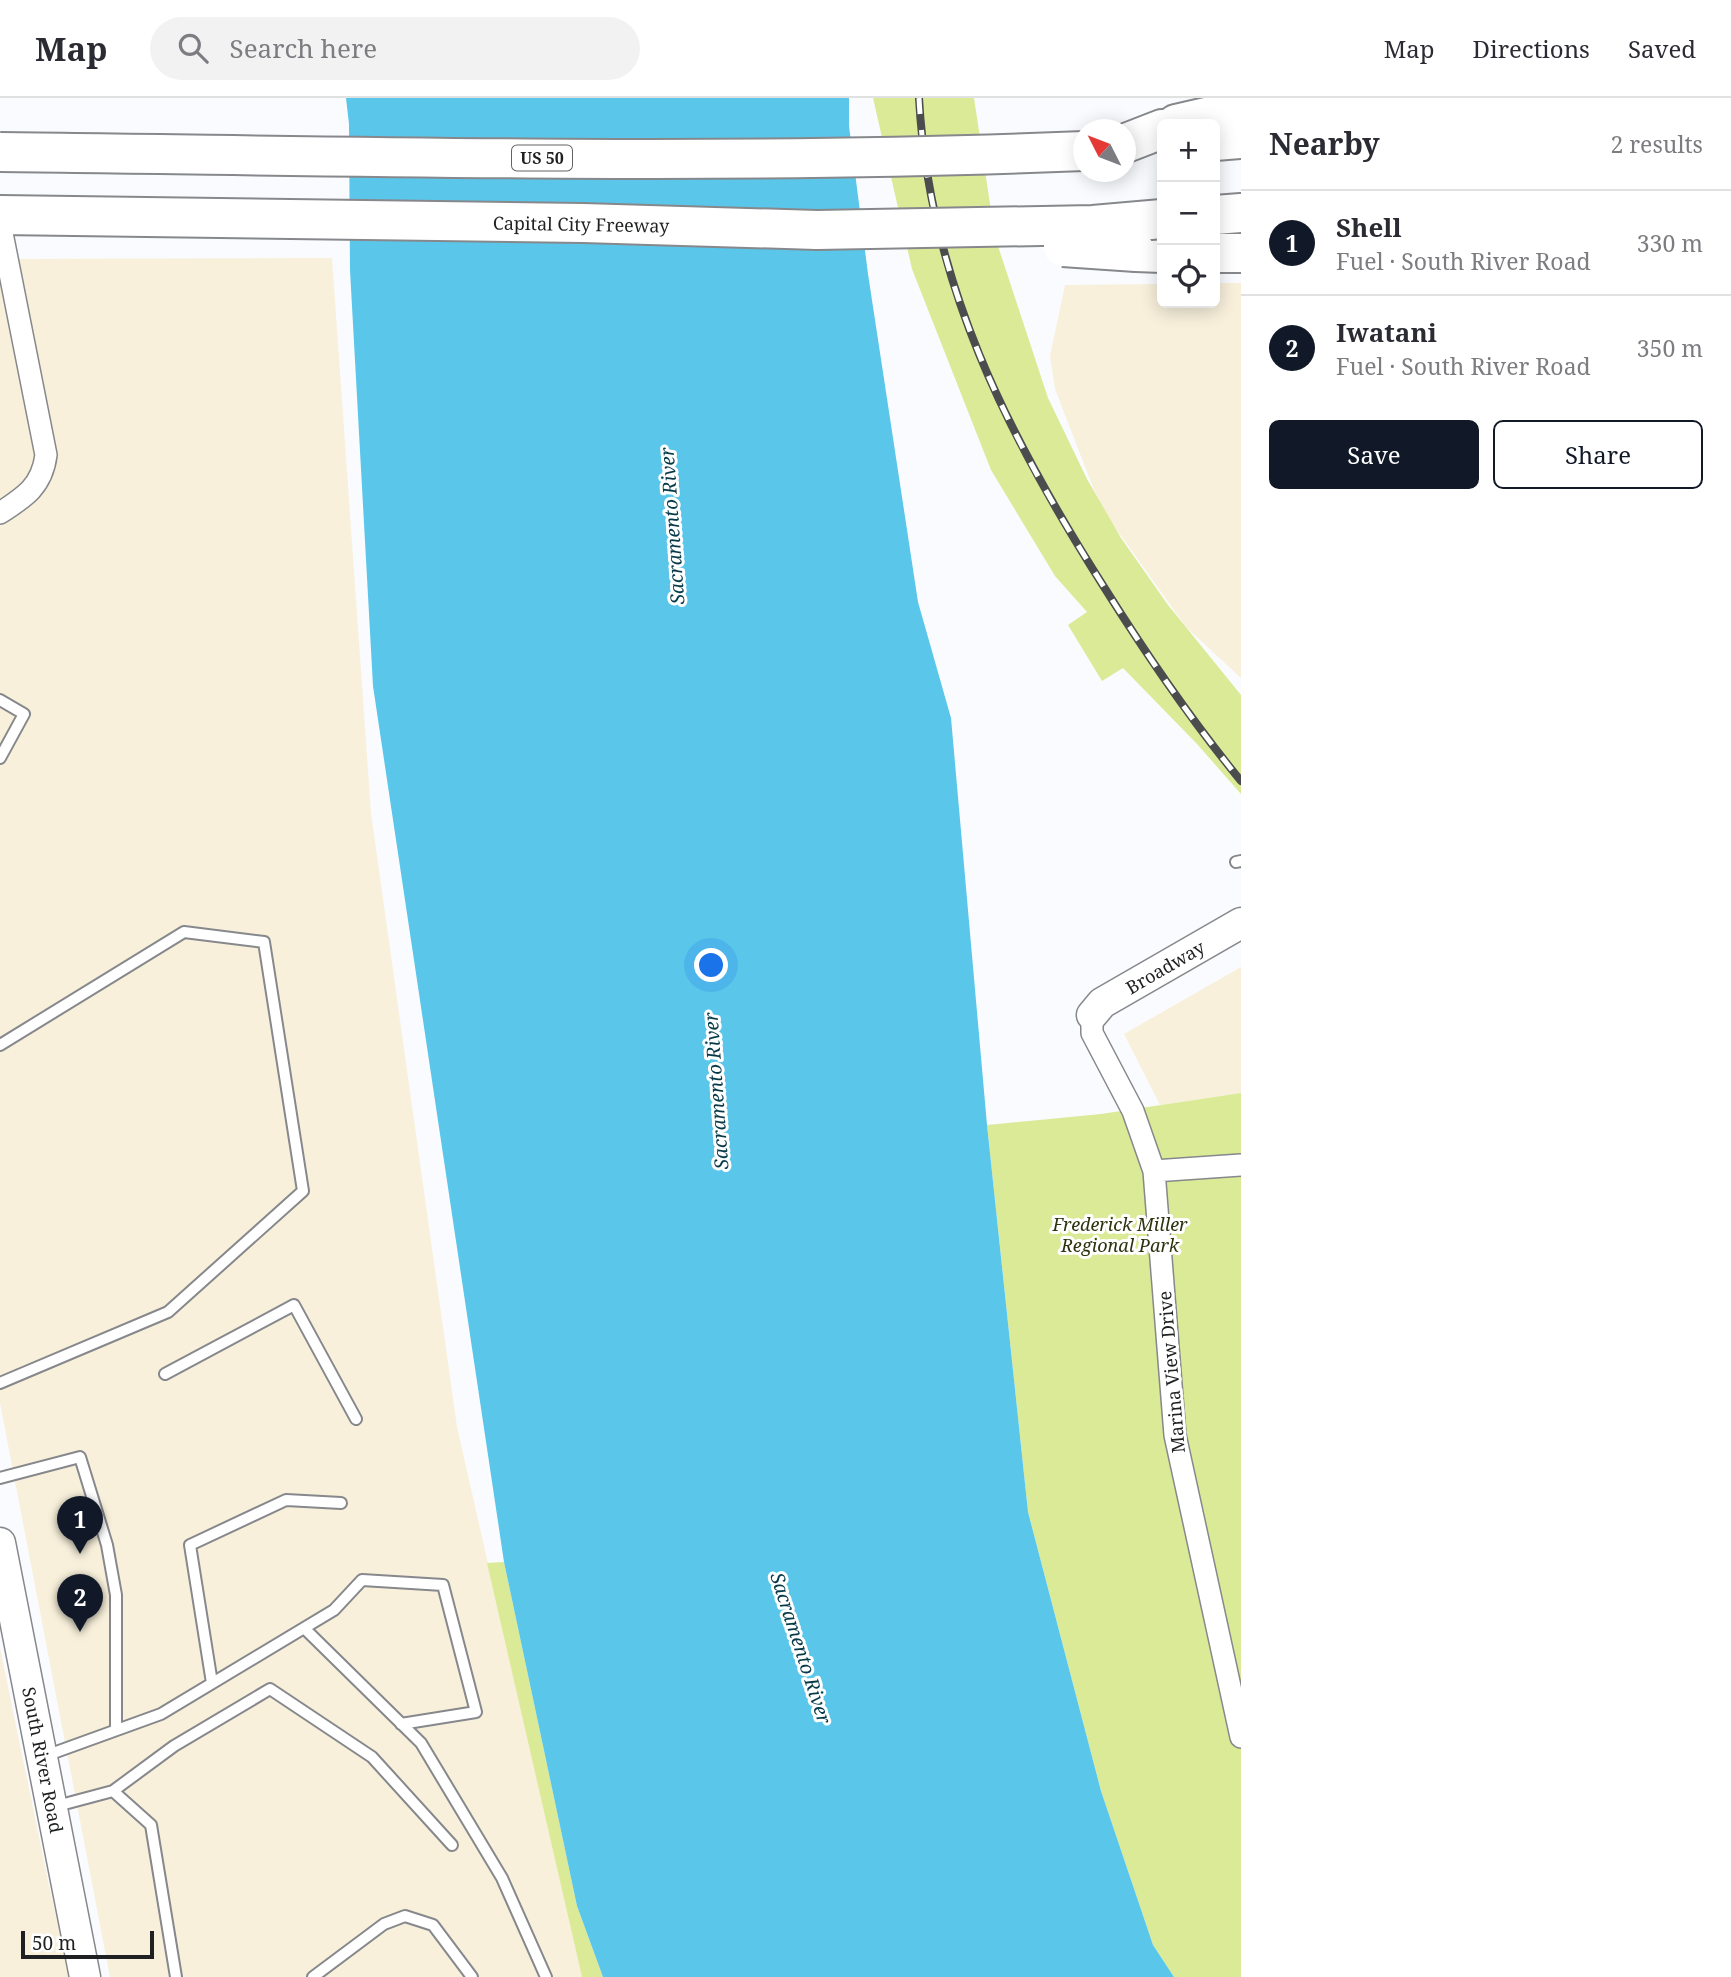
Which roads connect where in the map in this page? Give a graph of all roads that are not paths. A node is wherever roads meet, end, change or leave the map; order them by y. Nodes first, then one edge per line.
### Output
1 (1241, 109) edge
2 (1198, 119) edge
3 (1157, 131) edge
4 (1136, 138) edge
5 (1241, 139) edge
6 (1220, 141) edge
7 (1157, 146) edge
8 (1136, 148) edge
9 (0, 152) edge
10 (1073, 152) edge
11 (1241, 213) edge
12 (0, 215) edge
13 (1220, 215) edge
14 (1157, 219) edge
15 (0, 223) edge
16 (817, 230) junction
17 (1157, 253) edge
18 (1220, 253) edge
19 (1241, 253) edge
20 (0, 513) edge
21 (0, 700) edge
22 (0, 758) edge
23 (1241, 923) edge
24 (1092, 1015) joint
25 (0, 1045) edge
26 (1241, 1165) edge
27 (1154, 1171) junction
28 (165, 1374) dead end
29 (0, 1383) edge
30 (356, 1419) dead end
31 (0, 1478) edge
32 (341, 1503) dead end
33 (0, 1543) edge
34 (304, 1628) junction
35 (212, 1683) junction
36 (401, 1724) junction
37 (116, 1730) junction
38 (1241, 1737) edge
39 (42, 1757) junction
40 (113, 1791) junction
41 (52, 1807) junction
42 (452, 1845) dead end
43 (85, 1977) edge
44 (176, 1977) edge
45 (313, 1977) edge
46 (472, 1977) edge
47 (546, 1977) edge

1 - 2 highway
3 - 4 highway
5 - 6 highway
7 - 8 highway
9 - 10 highway, US 50, bridge
11 - 13 highway
12 - 16 highway, Capital City Freeway
14 - 16 highway, Capital City Freeway, bridge
15 - 20 street
16 - 17 highway, bridge
18 - 19 highway
21 - 22 lane
23 - 24 street, Broadway
24 - 27 street, Marina View Drive
25 - 29 lane
26 - 27 street
27 - 38 street, Marina View Drive
28 - 30 lane
31 - 37 lane
32 - 35 lane
33 - 39 street, South River Road
34 - 35 lane
34 - 36 lane
34 - 36 lane
35 - 37 lane
36 - 47 lane
37 - 39 lane
39 - 41 street, South River Road
40 - 41 lane
40 - 42 lane
40 - 44 lane
41 - 43 street, South River Road
45 - 46 lane

